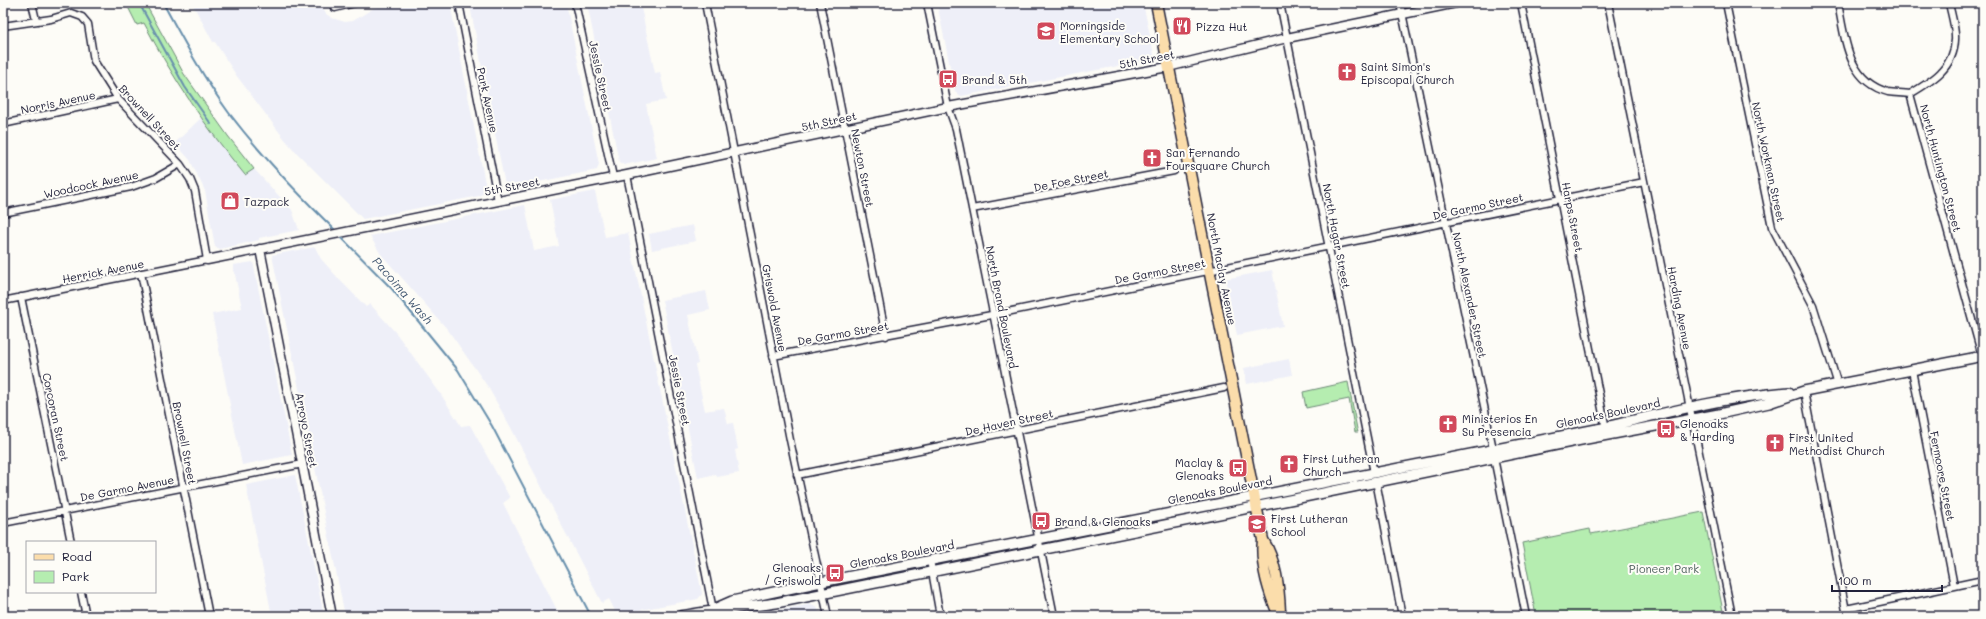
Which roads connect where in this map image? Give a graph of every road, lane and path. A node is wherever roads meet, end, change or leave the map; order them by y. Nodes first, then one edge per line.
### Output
1 (32, 3) edge
2 (354, 3) edge
3 (458, 3) edge
4 (575, 3) edge
5 (705, 3) edge
6 (820, 3) edge
7 (927, 3) edge
8 (1156, 3) edge
9 (1280, 3) edge
10 (1400, 3) edge
11 (1456, 3) edge
12 (1521, 3) edge
13 (1608, 3) edge
14 (1726, 3) edge
15 (1838, 3) edge
16 (1949, 3) edge
17 (335, 5) edge
18 (1403, 14) junction
19 (36, 20) junction
20 (3, 26) edge
21 (1287, 38) junction
22 (1168, 67) junction
23 (1910, 94) junction
24 (118, 99) junction
25 (948, 107) junction
26 (3, 124) edge
27 (845, 128) junction
28 (735, 152) junction
29 (180, 164) junction
30 (1174, 171) dead end
31 (627, 175) junction
32 (613, 177) junction
33 (1644, 182) junction
34 (1560, 199) junction
35 (498, 201) junction
36 (972, 210) junction
37 (3, 213) edge
38 (1445, 223) junction
39 (1329, 247) junction
40 (260, 249) junction
41 (207, 260) junction
42 (1210, 271) junction
43 (141, 273) junction
44 (22, 297) junction
45 (3, 301) edge
46 (994, 314) junction
47 (886, 336) junction
48 (774, 356) junction
49 (1982, 356) edge
50 (1912, 370) junction
51 (1838, 385) junction
52 (1224, 388) dead end
53 (1804, 391) junction
54 (1690, 408) junction
55 (1692, 420) junction
56 (1017, 430) junction
57 (1606, 431) junction
58 (1494, 454) junction
59 (303, 464) junction
60 (797, 475) junction
61 (1375, 477) junction
62 (184, 487) junction
63 (1255, 495) junction
64 (1256, 507) junction
65 (65, 511) junction
66 (3, 523) edge
67 (1039, 539) junction
68 (71, 541) edge
69 (1041, 550) junction
70 (930, 560) junction
71 (932, 572) junction
72 (1983, 580) edge
73 (821, 582) junction
74 (1954, 586) junction
75 (81, 593) edge
76 (823, 593) junction
77 (1846, 609) junction
78 (713, 610) junction
79 (86, 616) edge
80 (209, 616) edge
81 (332, 616) edge
82 (681, 616) edge
83 (828, 616) edge
84 (940, 616) edge
85 (1054, 616) edge
86 (1279, 616) edge
87 (1402, 616) edge
88 (1526, 616) edge
89 (1732, 616) edge
90 (1847, 616) edge

1 - 19 street
2 - 17 street
3 - 35 street, Park Avenue
4 - 32 street, Jessie Street
5 - 28 street, Griswold Avenue
6 - 27 street, Newton Street
7 - 25 street, North Brand Boulevard
8 - 22 main road, North Maclay Avenue
9 - 21 street, North Hagar Street
10 - 18 street, North Alexander Street
11 - 18 street, 5th Street
12 - 34 street, Harps Street
13 - 33 street, Harding Avenue
14 - 51 street, North Workman Street
15 - 23 street
16 - 23 street, North Huntington Street
18 - 21 street, 5th Street
18 - 38 street, North Alexander Street
19 - 20 street
19 - 24 street, Brownell Street
21 - 22 street, 5th Street
21 - 39 street, North Hagar Street
22 - 25 street, 5th Street
22 - 42 main road, North Maclay Avenue
23 - 49 street, North Huntington Street
24 - 26 street, Norris Avenue
24 - 29 street, Brownell Street
25 - 27 street, 5th Street
25 - 36 street, North Brand Boulevard
27 - 28 street, 5th Street
27 - 47 street, Newton Street
28 - 31 street, 5th Street
28 - 48 street, Griswold Avenue
29 - 37 street, Woodcock Avenue
29 - 41 street, Brownell Street
30 - 36 street, De Foe Street
31 - 32 street, 5th Street
31 - 78 street, Jessie Street
32 - 35 street, 5th Street
33 - 34 street, De Garmo Street
33 - 54 street, Harding Avenue
34 - 38 street, De Garmo Street
34 - 57 street, Harps Street
35 - 40 street, 5th Street
36 - 46 street, North Brand Boulevard
38 - 39 street, De Garmo Street
38 - 58 street, North Alexander Street
39 - 42 street, De Garmo Street
39 - 61 street, North Hagar Street
40 - 41 street, 5th Street
40 - 59 street, Arroyo Street
41 - 43 street, Herrick Avenue
42 - 46 street, De Garmo Street
42 - 63 main road, North Maclay Avenue
43 - 44 street, Herrick Avenue
43 - 62 street, Brownell Street
44 - 45 street, Herrick Avenue
44 - 65 street, Corcoran Street
46 - 47 street, De Garmo Street
46 - 56 street, North Brand Boulevard
47 - 48 street, De Garmo Street
48 - 60 street, Griswold Avenue
49 - 50 main road, Glenoaks Boulevard
50 - 51 main road, Glenoaks Boulevard
50 - 74 street, Fermoore Street
51 - 53 main road, Glenoaks Boulevard
52 - 56 street, De Haven Street
53 - 54 main road, Glenoaks Boulevard
53 - 55 main road, Glenoaks Boulevard
53 - 77 street
54 - 55 street, Harding Avenue
54 - 57 main road, Glenoaks Boulevard
55 - 57 main road, Glenoaks Boulevard
55 - 89 street, Harding Avenue
56 - 60 street, De Haven Street
56 - 67 street, North Brand Boulevard
57 - 58 main road, Glenoaks Boulevard
58 - 61 main road, Glenoaks Boulevard
58 - 88 street, North Alexander Street
59 - 62 street, De Garmo Avenue
59 - 81 street, Arroyo Street
60 - 73 street, Griswold Avenue
61 - 63 main road, Glenoaks Boulevard
61 - 64 main road, Glenoaks Boulevard
61 - 87 street, North Hagar Street
62 - 65 street, De Garmo Avenue
62 - 80 street, Brownell Street
63 - 64 main road, North Maclay Avenue
63 - 67 main road, Glenoaks Boulevard
64 - 69 main road, Glenoaks Boulevard
64 - 86 main road, North Maclay Avenue
65 - 66 street, De Garmo Avenue
65 - 68 street, Corcoran Street
67 - 69 street, North Brand Boulevard
67 - 70 main road, Glenoaks Boulevard
69 - 71 main road, Glenoaks Boulevard
69 - 85 street, North Brand Boulevard
70 - 71 street
70 - 73 main road, Glenoaks Boulevard
71 - 76 main road, Glenoaks Boulevard
71 - 84 street
72 - 74 street
73 - 76 street, Griswold Avenue
73 - 78 main road, Glenoaks Boulevard
74 - 77 street
75 - 79 street
76 - 78 main road, Glenoaks Boulevard
76 - 83 street, Griswold Avenue
77 - 90 street
78 - 82 main road, Glenoaks Boulevard

